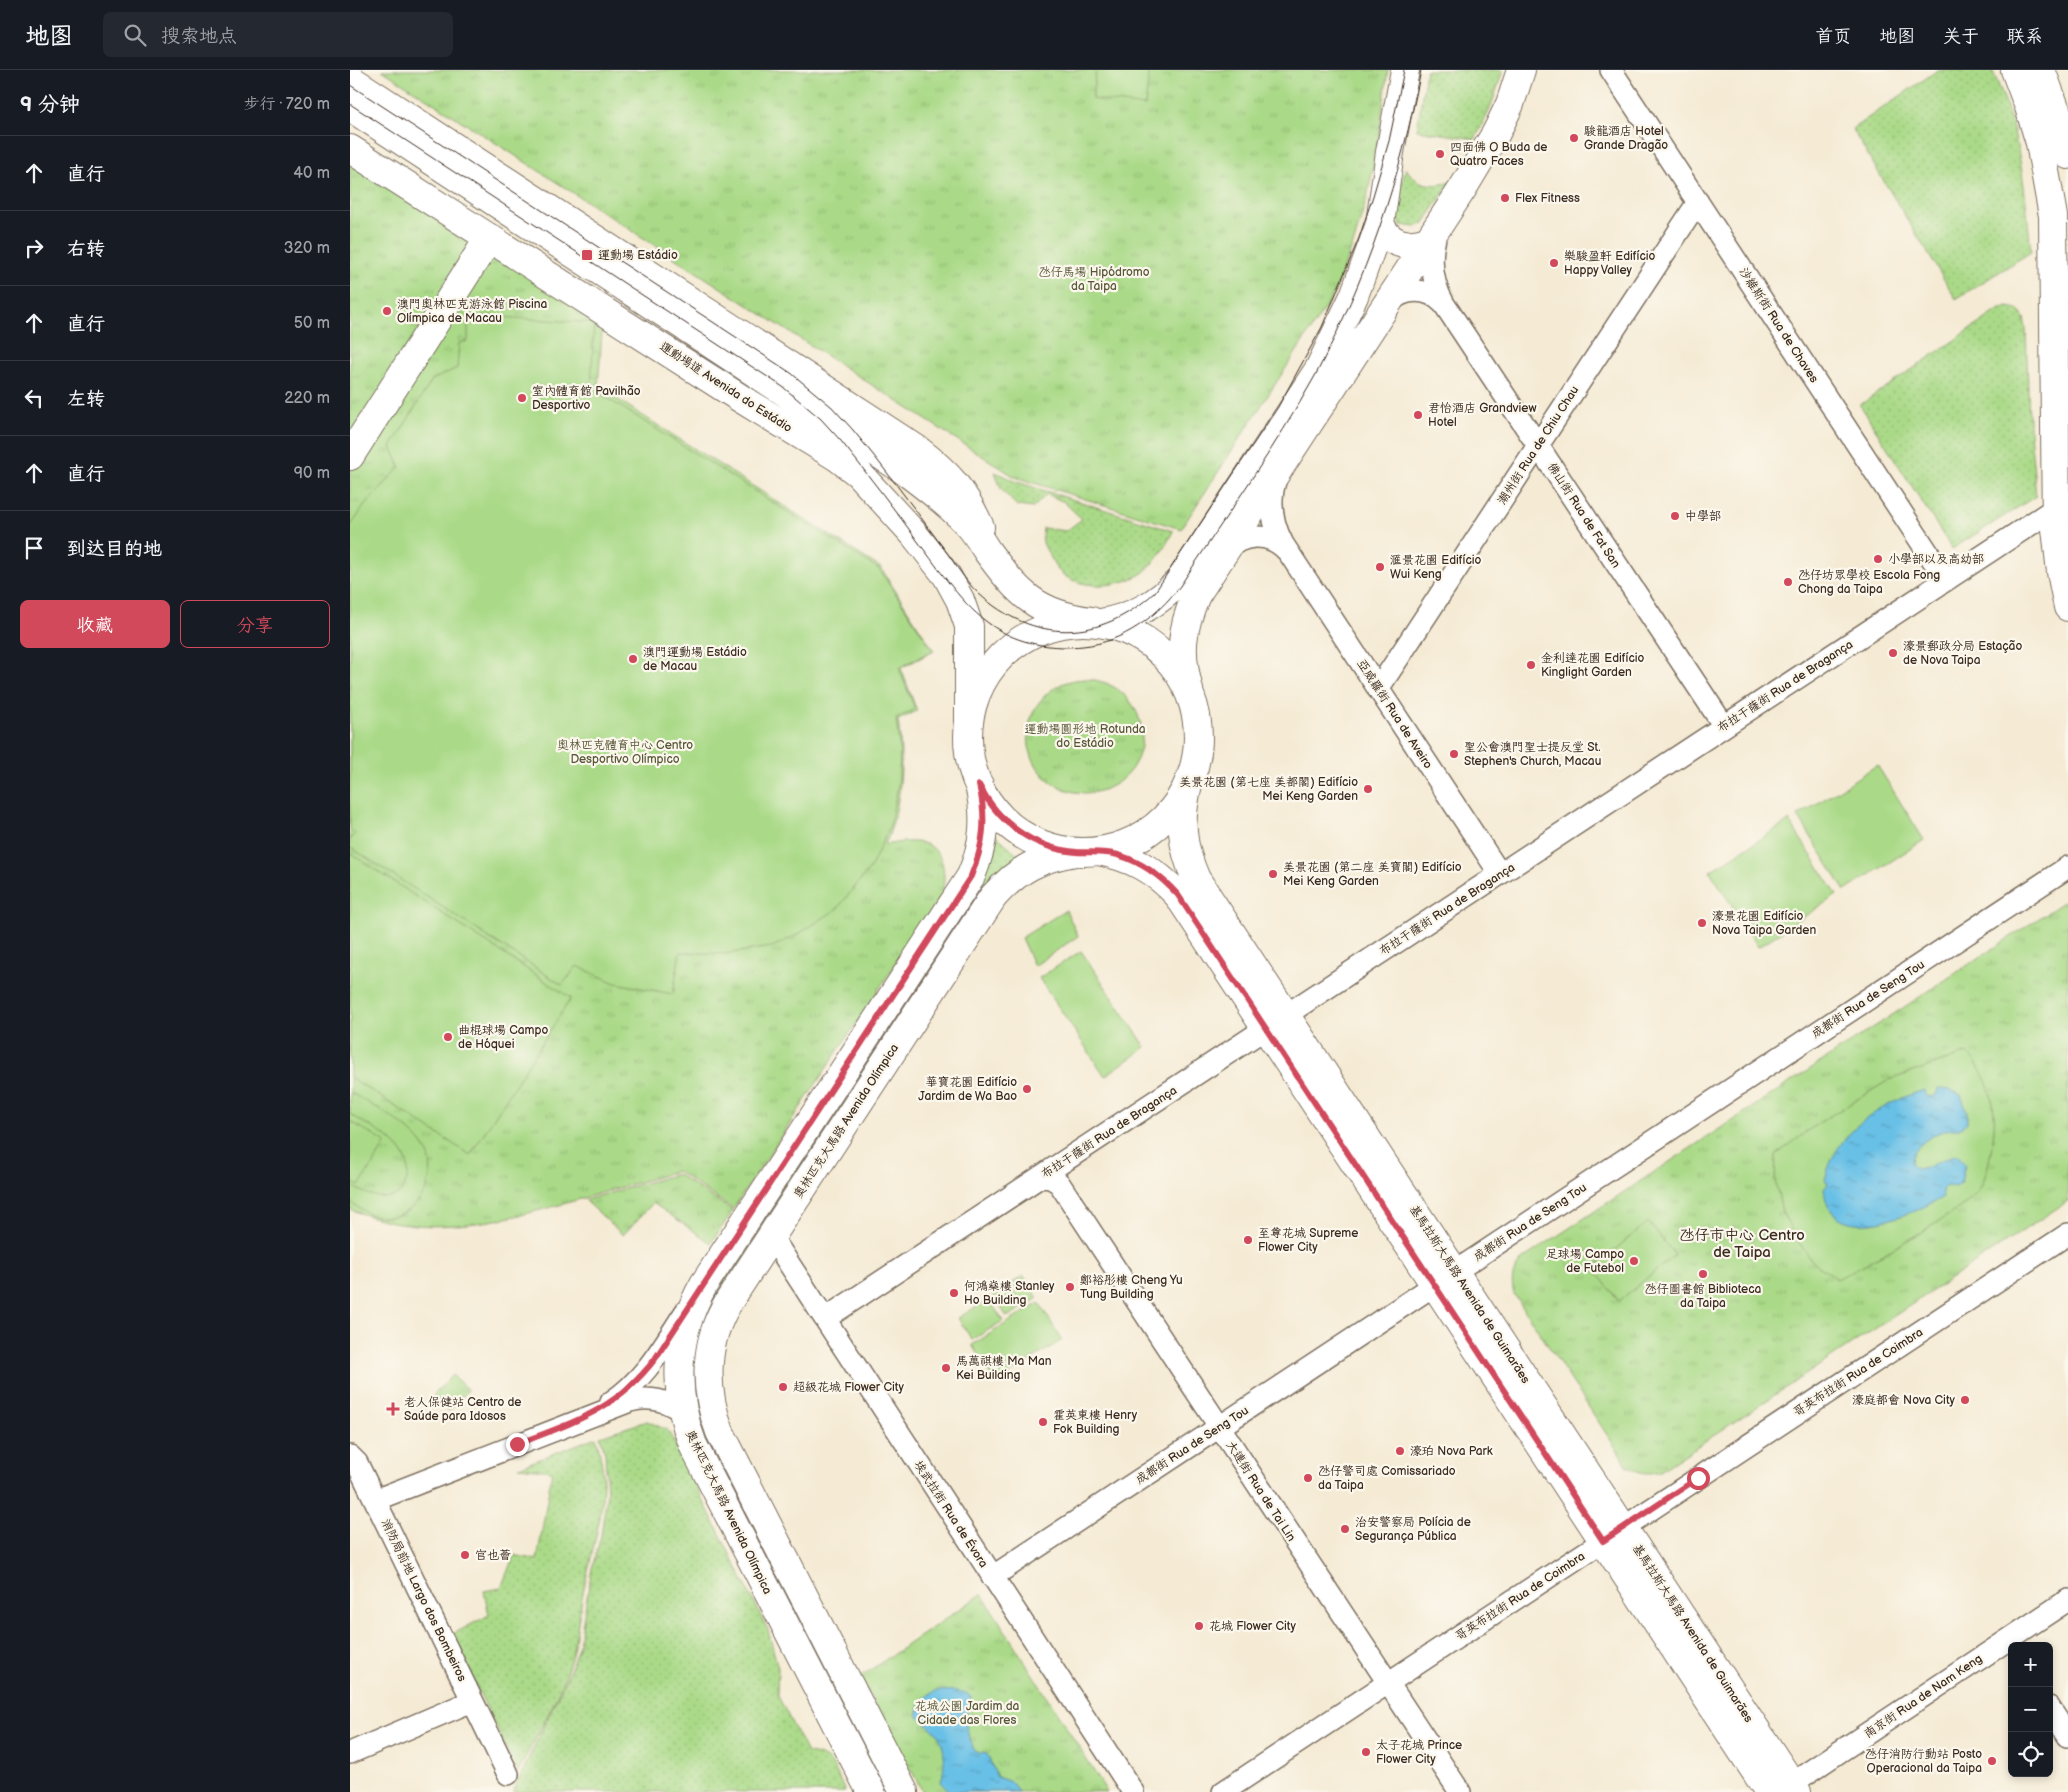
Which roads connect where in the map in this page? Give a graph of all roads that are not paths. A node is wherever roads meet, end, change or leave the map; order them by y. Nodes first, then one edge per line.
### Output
1 (1406, 70) edge
2 (1521, 70) edge
3 (1611, 70) edge
4 (2015, 70) edge
5 (2042, 70) edge
6 (350, 79) edge
7 (350, 107) edge
8 (350, 149) edge
9 (2068, 155) edge
10 (1698, 202) junction
11 (498, 205) junction
12 (1380, 224) junction
13 (1435, 231) junction
14 (489, 238) junction
15 (1444, 304) junction
16 (1386, 306) junction
17 (789, 366) junction
18 (763, 378) junction
19 (1538, 445) junction
20 (350, 456) edge
21 (1283, 462) junction
22 (2062, 504) edge
23 (1223, 554) junction
24 (1290, 555) junction
25 (997, 563) junction
26 (1946, 580) junction
27 (2068, 607) edge
28 (1096, 622) junction
29 (1378, 688) junction
30 (1189, 690) junction
31 (969, 723) junction
32 (1724, 726) junction
33 (1188, 784) junction
34 (979, 785) junction
35 (1087, 852) junction
36 (2068, 868) edge
37 (1500, 874) junction
38 (1276, 1022) junction
39 (1053, 1175) junction
40 (2068, 1234) edge
41 (771, 1236) junction
42 (1445, 1279) junction
43 (704, 1284) junction
44 (826, 1318) junction
45 (683, 1413) junction
46 (580, 1420) junction
47 (1219, 1427) junction
48 (350, 1456) edge
49 (375, 1500) junction
50 (1613, 1534) junction
51 (992, 1577) junction
52 (2068, 1600) edge
53 (2013, 1642) edge
54 (2008, 1646) edge
55 (836, 1658) junction
56 (809, 1672) junction
57 (1388, 1683) junction
58 (854, 1695) junction
59 (472, 1701) junction
60 (828, 1709) junction
61 (2053, 1713) edge
62 (2068, 1736) edge
63 (350, 1753) edge
64 (508, 1774) dead end
65 (1784, 1790) edge
66 (870, 1792) edge
67 (904, 1792) edge
68 (1133, 1792) edge
69 (1223, 1792) edge
70 (1460, 1792) edge

1 - 12 main road
2 - 13 main road
3 - 10 street, 沙維斯街 Rua de Chaves
4 - 22 main road
5 - 9 main road
6 - 17 main road
7 - 11 main road
8 - 14 main road, 運動場道 Avenida do Estádio
10 - 19 street, 潮州街 Rua de Chiu Chau
10 - 26 street, 沙維斯街 Rua de Chaves
11 - 14 main road
11 - 18 main road
12 - 13 main road
12 - 28 main road
13 - 15 street, 佛山街 Rua de Fat San
13 - 16 main road
14 - 20 main road
14 - 31 main road, 運動場道 Avenida do Estádio
15 - 16 street, 佛山街 Rua de Fat San
15 - 19 street, 佛山街 Rua de Fat San
16 - 21 main road
17 - 18 main road
17 - 25 main road
18 - 25 main road
19 - 29 street, 潮州街 Rua de Chiu Chau
19 - 32 street, 佛山街 Rua de Fat San
21 - 23 main road
21 - 24 street, 亞威羅街 Rua de Aveiro
22 - 26 street, 布拉干薩街 Rua de Bragança
22 - 27 main road
23 - 24 street, 亞威羅街 Rua de Aveiro
23 - 30 main road
24 - 29 street, 亞威羅街 Rua de Aveiro
25 - 28 main road
26 - 32 street, 布拉干薩街 Rua de Bragança
28 - 30 main road
28 - 31 main road
29 - 37 street, 亞威羅街 Rua de Aveiro
30 - 33 main road
31 - 34 main road
32 - 37 street, 布拉干薩街 Rua de Bragança
33 - 35 main road
33 - 38 main road, 基馬拉斯大馬路 Avenida de Guimarães
34 - 35 main road
34 - 43 main road, 奧林匹克大馬路 Avenida Olímpica
35 - 38 main road, 基馬拉斯大馬路 Avenida de Guimarães
35 - 41 main road, 奧林匹克大馬路 Avenida Olímpica
36 - 42 street, 成都街 Rua de Seng Tou
37 - 38 street, 布拉干薩街 Rua de Bragança
38 - 39 street, 布拉干薩街 Rua de Bragança
38 - 42 main road, 基馬拉斯大馬路 Avenida de Guimarães
39 - 44 street, 布拉干薩街 Rua de Bragança
39 - 47 street, 大連街 Rua de Tai Lin
40 - 50 street, 哥英布拉街 Rua de Coimbra
41 - 44 street, 埃武拉街 Rua de Évora
41 - 55 main road, 奧林匹克大馬路 Avenida Olímpica
42 - 47 street, 成都街 Rua de Seng Tou
42 - 50 main road, 基馬拉斯大馬路 Avenida de Guimarães
43 - 45 main road, 奧林匹克大馬路 Avenida Olímpica
43 - 46 street
44 - 51 street, 埃武拉街 Rua de Évora
45 - 46 street
45 - 56 main road, 奧林匹克大馬路 Avenida Olímpica
46 - 49 street
47 - 51 street, 成都街 Rua de Seng Tou
47 - 57 street, 大連街 Rua de Tai Lin
48 - 49 street, 消防局前地 Largo dos Bombeiros
49 - 59 street, 消防局前地 Largo dos Bombeiros
50 - 57 street, 哥英布拉街 Rua de Coimbra
50 - 65 main road, 基馬拉斯大馬路 Avenida de Guimarães
51 - 68 street, 埃武拉街 Rua de Évora
52 - 53 street, 南京街 Rua de Nam Keng
54 - 65 street, 南京街 Rua de Nam Keng
55 - 56 main road
55 - 58 main road, 奧林匹克大馬路 Avenida Olímpica
56 - 60 main road, 奧林匹克大馬路 Avenida Olímpica
57 - 69 street, 哥英布拉街 Rua de Coimbra
57 - 70 street, 大連街 Rua de Tai Lin
58 - 60 main road
58 - 67 main road, 奧林匹克大馬路 Avenida Olímpica
59 - 63 street
59 - 64 street, 消防局前地 Largo dos Bombeiros
60 - 66 main road, 奧林匹克大馬路 Avenida Olímpica
61 - 62 street

